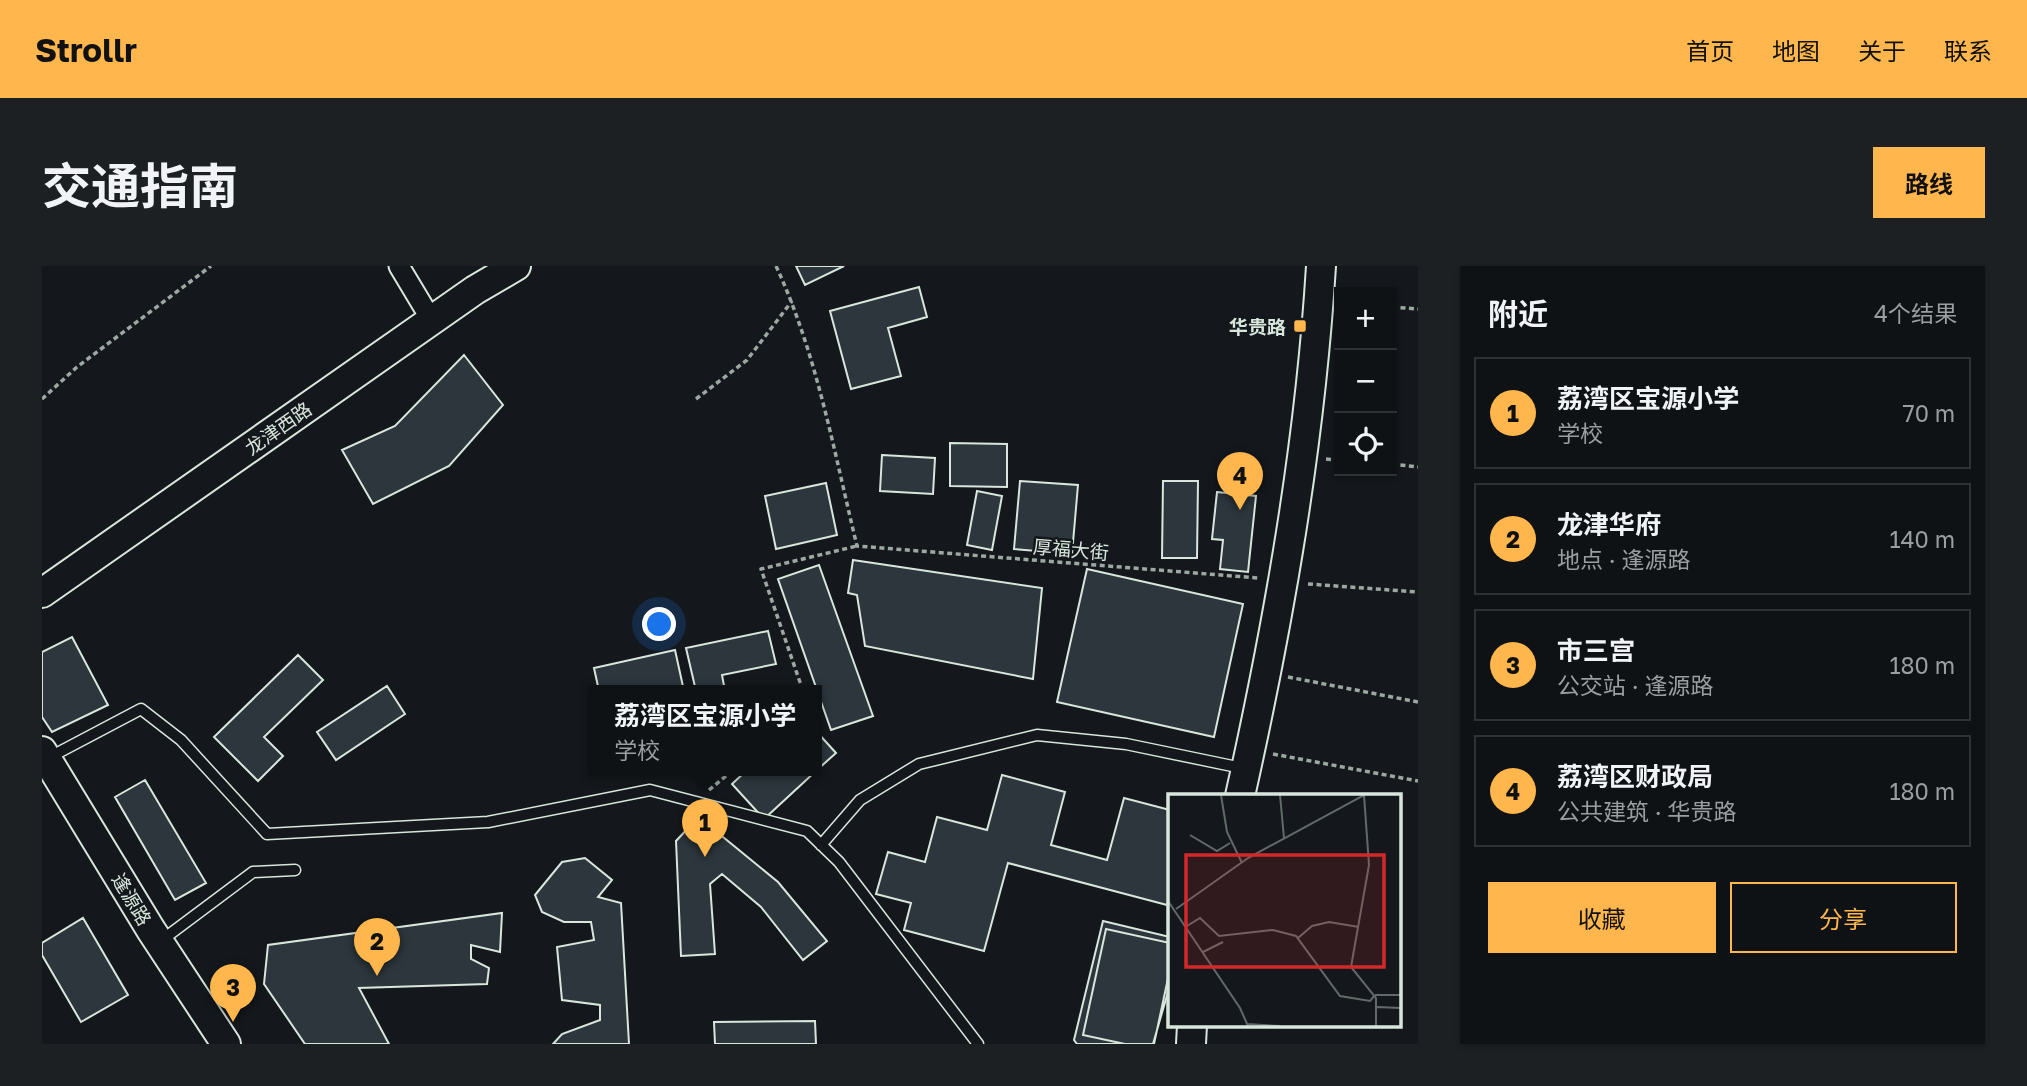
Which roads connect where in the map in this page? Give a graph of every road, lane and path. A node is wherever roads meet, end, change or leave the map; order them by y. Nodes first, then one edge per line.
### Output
1 (211, 266) edge
2 (398, 266) edge
3 (516, 266) edge
4 (776, 266) edge
5 (1321, 266) edge
6 (793, 301) junction
7 (1397, 307) edge
8 (1418, 309) edge
9 (432, 321) junction
10 (42, 399) edge
11 (696, 399) dead end
12 (1397, 465) edge
13 (1418, 467) edge
14 (857, 546) junction
15 (1283, 583) junction
16 (1418, 592) edge
17 (42, 593) edge
18 (1265, 672) junction
19 (801, 685) edge
20 (1418, 702) edge
21 (44, 755) edge
22 (1245, 771) edge
23 (726, 776) edge
24 (1418, 781) edge
25 (694, 802) junction
26 (821, 845) junction
27 (295, 870) dead end
28 (159, 943) junction
29 (1192, 1026) edge
30 (226, 1044) edge
31 (978, 1044) edge
32 (1191, 1044) edge

1 - 10 path
2 - 9 street
3 - 9 street, 龙津西路
4 - 6 path
5 - 15 street
6 - 11 path
6 - 14 path
7 - 8 path
9 - 17 street, 龙津西路
12 - 13 path
14 - 15 path, 厚福大街
14 - 19 path, 厚福大街
15 - 16 path, 厚福大街
15 - 18 street
18 - 20 path
18 - 22 street
21 - 25 lane
21 - 28 street, 逢源路
22 - 24 path
22 - 26 lane
23 - 25 path
25 - 26 lane
26 - 31 lane
27 - 28 lane
28 - 30 street, 逢源路
29 - 32 street

